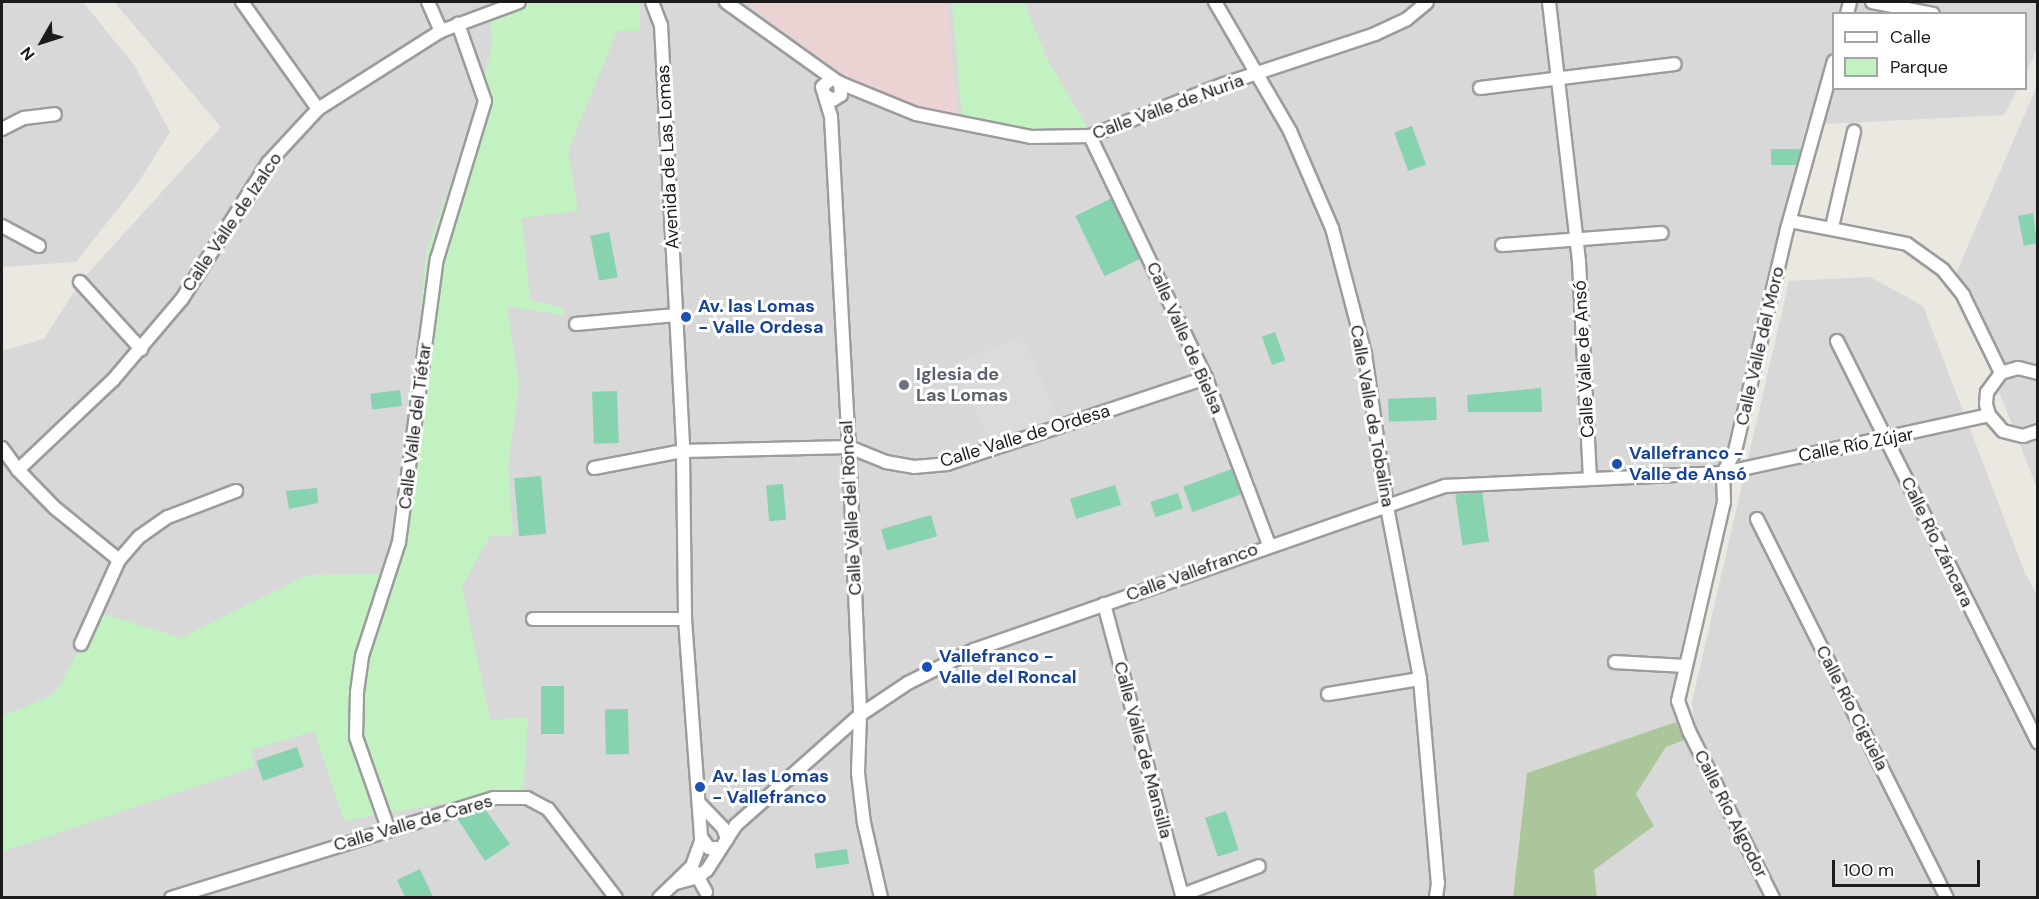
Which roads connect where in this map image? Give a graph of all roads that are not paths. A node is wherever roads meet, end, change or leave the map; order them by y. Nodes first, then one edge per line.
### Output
1 (242, 2) edge
2 (428, 2) edge
3 (519, 2) edge
4 (652, 2) edge
5 (664, 2) edge
6 (726, 2) edge
7 (1215, 2) edge
8 (1427, 2) edge
9 (1549, 2) edge
10 (1872, 2) edge
11 (1923, 12) edge
12 (458, 24) junction
13 (661, 25) junction
14 (441, 31) junction
15 (1675, 64) dead end
16 (1832, 65) edge
17 (1255, 76) junction
18 (1560, 80) junction
19 (1480, 88) dead end
20 (833, 89) junction
21 (318, 109) junction
22 (55, 114) dead end
23 (2, 129) edge
24 (1854, 132) dead end
25 (1090, 136) junction
26 (1790, 221) junction
27 (2, 226) edge
28 (1832, 227) junction
29 (1662, 233) dead end
30 (1577, 239) junction
31 (1502, 245) dead end
32 (39, 246) dead end
33 (80, 282) dead end
34 (676, 315) junction
35 (576, 324) dead end
36 (1837, 341) dead end
37 (141, 349) junction
38 (2037, 373) edge
39 (2001, 374) junction
40 (1206, 378) junction
41 (1989, 416) junction
42 (2036, 434) edge
43 (1886, 438) junction
44 (849, 447) junction
45 (2, 448) edge
46 (683, 451) junction
47 (594, 468) dead end
48 (18, 470) junction
49 (1723, 474) junction
50 (1590, 478) junction
51 (236, 491) dead end
52 (1387, 507) junction
53 (1757, 519) dead end
54 (1269, 545) junction
55 (119, 561) junction
56 (1104, 604) junction
57 (533, 619) dead end
58 (685, 620) junction
59 (81, 644) dead end
60 (1615, 662) dead end
61 (1684, 666) junction
62 (1420, 679) junction
63 (1328, 694) dead end
64 (860, 716) junction
65 (1689, 731) joint
66 (2037, 743) edge
67 (699, 802) junction
68 (714, 823) junction
69 (388, 828) junction
70 (701, 839) junction
71 (723, 844) junction
72 (1258, 866) dead end
73 (699, 871) junction
74 (706, 895) edge
75 (1183, 896) edge
76 (171, 897) edge
77 (616, 897) edge
78 (658, 897) edge
79 (881, 897) edge
80 (1436, 897) edge
81 (1773, 897) edge
82 (1947, 897) edge

1 - 21 street
2 - 14 street
3 - 12 street, Calle Valle de Izalco
4 - 13 street, Avenida de Las Lomas
5 - 13 street
6 - 20 street
7 - 17 street, Calle Valle de Tobalina
8 - 17 street, Calle Valle de Nuria
9 - 18 street, Calle Valle de Ansó
10 - 11 street
12 - 14 street, Calle Valle de Izalco
12 - 69 street, Calle Valle del Tiétar
13 - 34 street, Avenida de Las Lomas
14 - 21 street, Calle Valle de Izalco
15 - 18 street
16 - 26 street, Calle Valle del Moro
17 - 25 street, Calle Valle de Nuria
17 - 52 street, Calle Valle de Tobalina
18 - 19 street
18 - 30 street, Calle Valle de Ansó
20 - 25 street, Calle Valle de Nuria
20 - 44 street, Calle Valle del Roncal
21 - 37 street, Calle Valle de Izalco
22 - 23 street
24 - 28 street
25 - 40 street, Calle Valle de Bielsa
26 - 28 street
26 - 49 street, Calle Valle del Moro
27 - 32 street
28 - 39 street
29 - 30 street
30 - 31 street
30 - 50 street, Calle Valle de Ansó
33 - 37 street
34 - 35 street
34 - 46 street, Avenida de Las Lomas
36 - 43 street, Calle Río Záncara
37 - 48 street, Calle Valle de Izalco
38 - 39 street
39 - 41 street
40 - 44 street, Calle Valle de Ordesa
40 - 54 street, Calle Valle de Bielsa
41 - 42 street
41 - 43 street, Calle Río Zújar
43 - 49 street, Calle Río Zújar
43 - 66 street, Calle Río Záncara
44 - 46 street, Calle Valle de Ordesa
44 - 64 street, Calle Valle del Roncal
45 - 48 street
46 - 47 street, Calle Valle de Ordesa
46 - 58 street, Avenida de Las Lomas
48 - 55 street
49 - 50 street, Calle Vallefranco
49 - 61 street, Calle Valle del Moro
50 - 52 street, Calle Vallefranco
51 - 55 street
52 - 54 street, Calle Vallefranco
52 - 62 street, Calle Valle de Tobalina
53 - 82 street, Calle Río Cigüela
54 - 56 street, Calle Vallefranco
55 - 59 street
56 - 64 street, Calle Vallefranco
56 - 75 street, Calle Valle de Mansilla
57 - 58 street
58 - 67 street, Avenida de Las Lomas
60 - 61 street
61 - 65 street, Calle Valle del Moro
62 - 63 street
62 - 80 street, Calle Valle de Tobalina
64 - 71 street, Calle Vallefranco
64 - 79 street, Calle Valle del Roncal
65 - 81 street, Calle Río Algodor
67 - 68 street
67 - 70 street, Avenida de Las Lomas
68 - 70 street
68 - 71 street
69 - 76 street, Calle Valle de Cares
69 - 77 street, Calle Valle de Cares
70 - 71 street
70 - 73 street, Calle Vallefranco
71 - 73 street, Calle Vallefranco
72 - 75 street, Calle Valle de Mansilla
73 - 74 street
73 - 78 street, Calle Vallefranco

